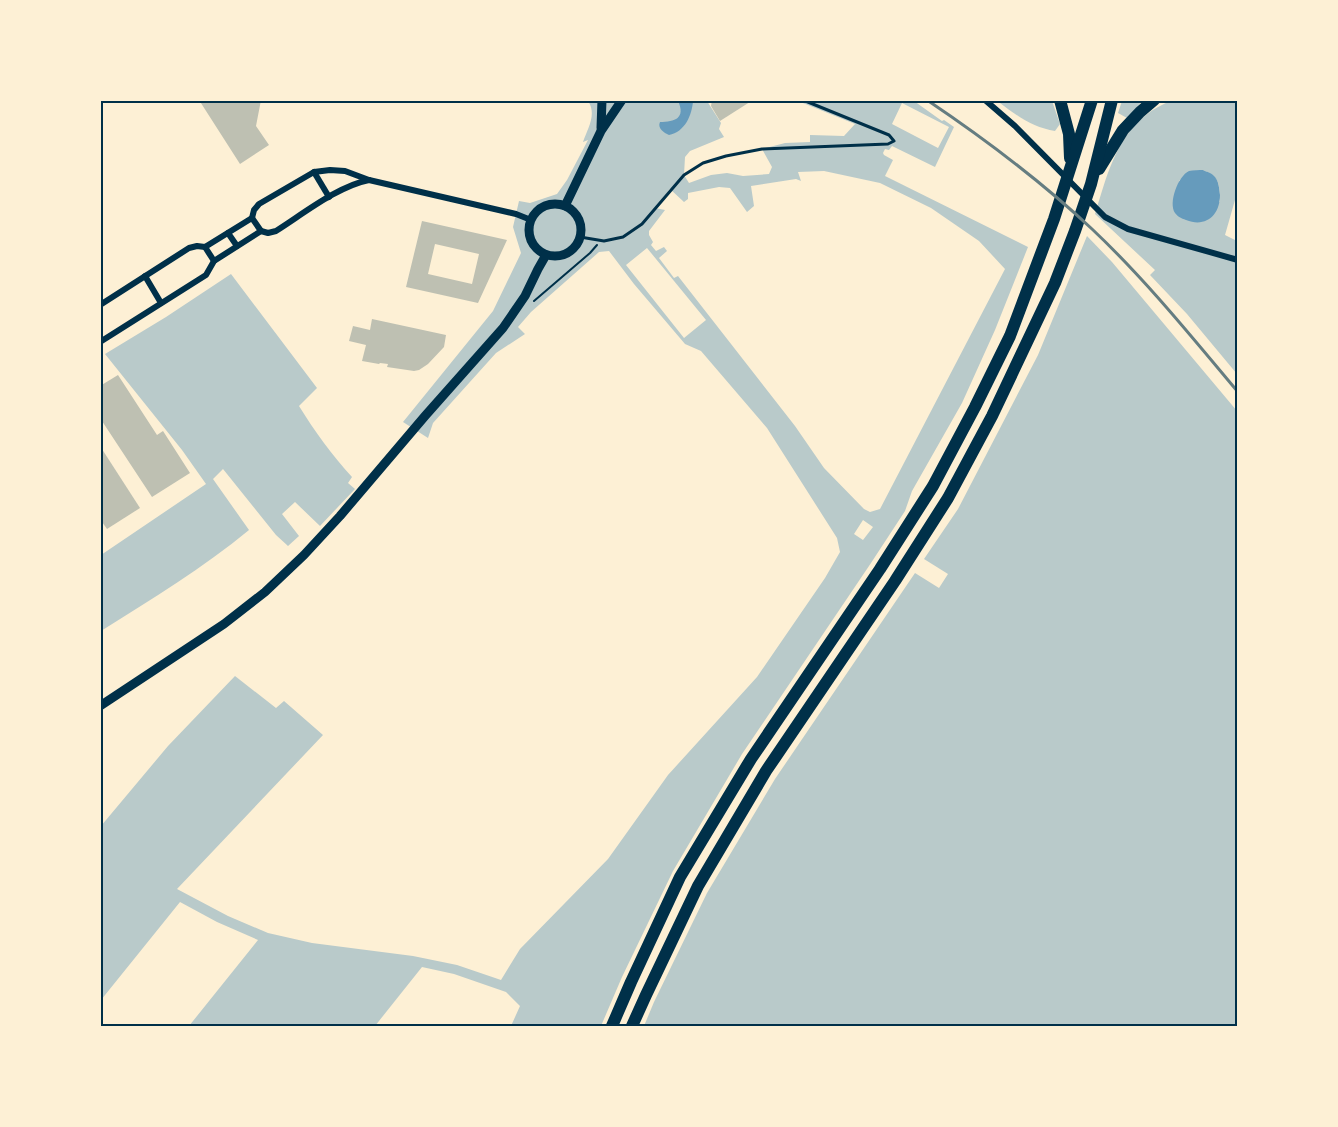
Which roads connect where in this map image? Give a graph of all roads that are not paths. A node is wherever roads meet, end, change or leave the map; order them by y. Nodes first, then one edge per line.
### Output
1 (602, 100) edge
2 (622, 100) edge
3 (804, 100) edge
4 (985, 100) edge
5 (1060, 100) edge
6 (1092, 100) edge
7 (1112, 100) edge
8 (1154, 100) edge
9 (601, 131) junction
10 (1070, 169) junction
11 (314, 172) junction
12 (369, 180) junction
13 (1091, 184) junction
14 (330, 197) junction
15 (565, 206) junction
16 (252, 218) junction
17 (531, 220) junction
18 (261, 231) junction
19 (228, 233) junction
20 (580, 237) junction
21 (237, 246) junction
22 (205, 247) junction
23 (546, 255) junction
24 (1238, 260) edge
25 (214, 261) junction
26 (145, 276) junction
27 (161, 303) junction
28 (100, 305) edge
29 (100, 342) edge
30 (100, 706) edge
31 (612, 1026) edge
32 (632, 1026) edge

1 - 9 main road
2 - 9 main road
3 - 20 lane
4 - 24 street
5 - 10 highway
6 - 10 highway
7 - 13 highway
8 - 13 highway
9 - 15 main road
10 - 31 highway
11 - 12 street
11 - 14 street
11 - 16 street
12 - 14 street
12 - 17 street
13 - 32 highway
14 - 18 street
15 - 17 main road
15 - 20 main road
16 - 18 street
16 - 19 street
17 - 23 main road
18 - 21 street
19 - 21 street
19 - 22 street
20 - 23 main road
21 - 25 street
22 - 25 street
22 - 26 street
23 - 30 main road
25 - 27 street
26 - 27 street
26 - 28 street
27 - 29 street

